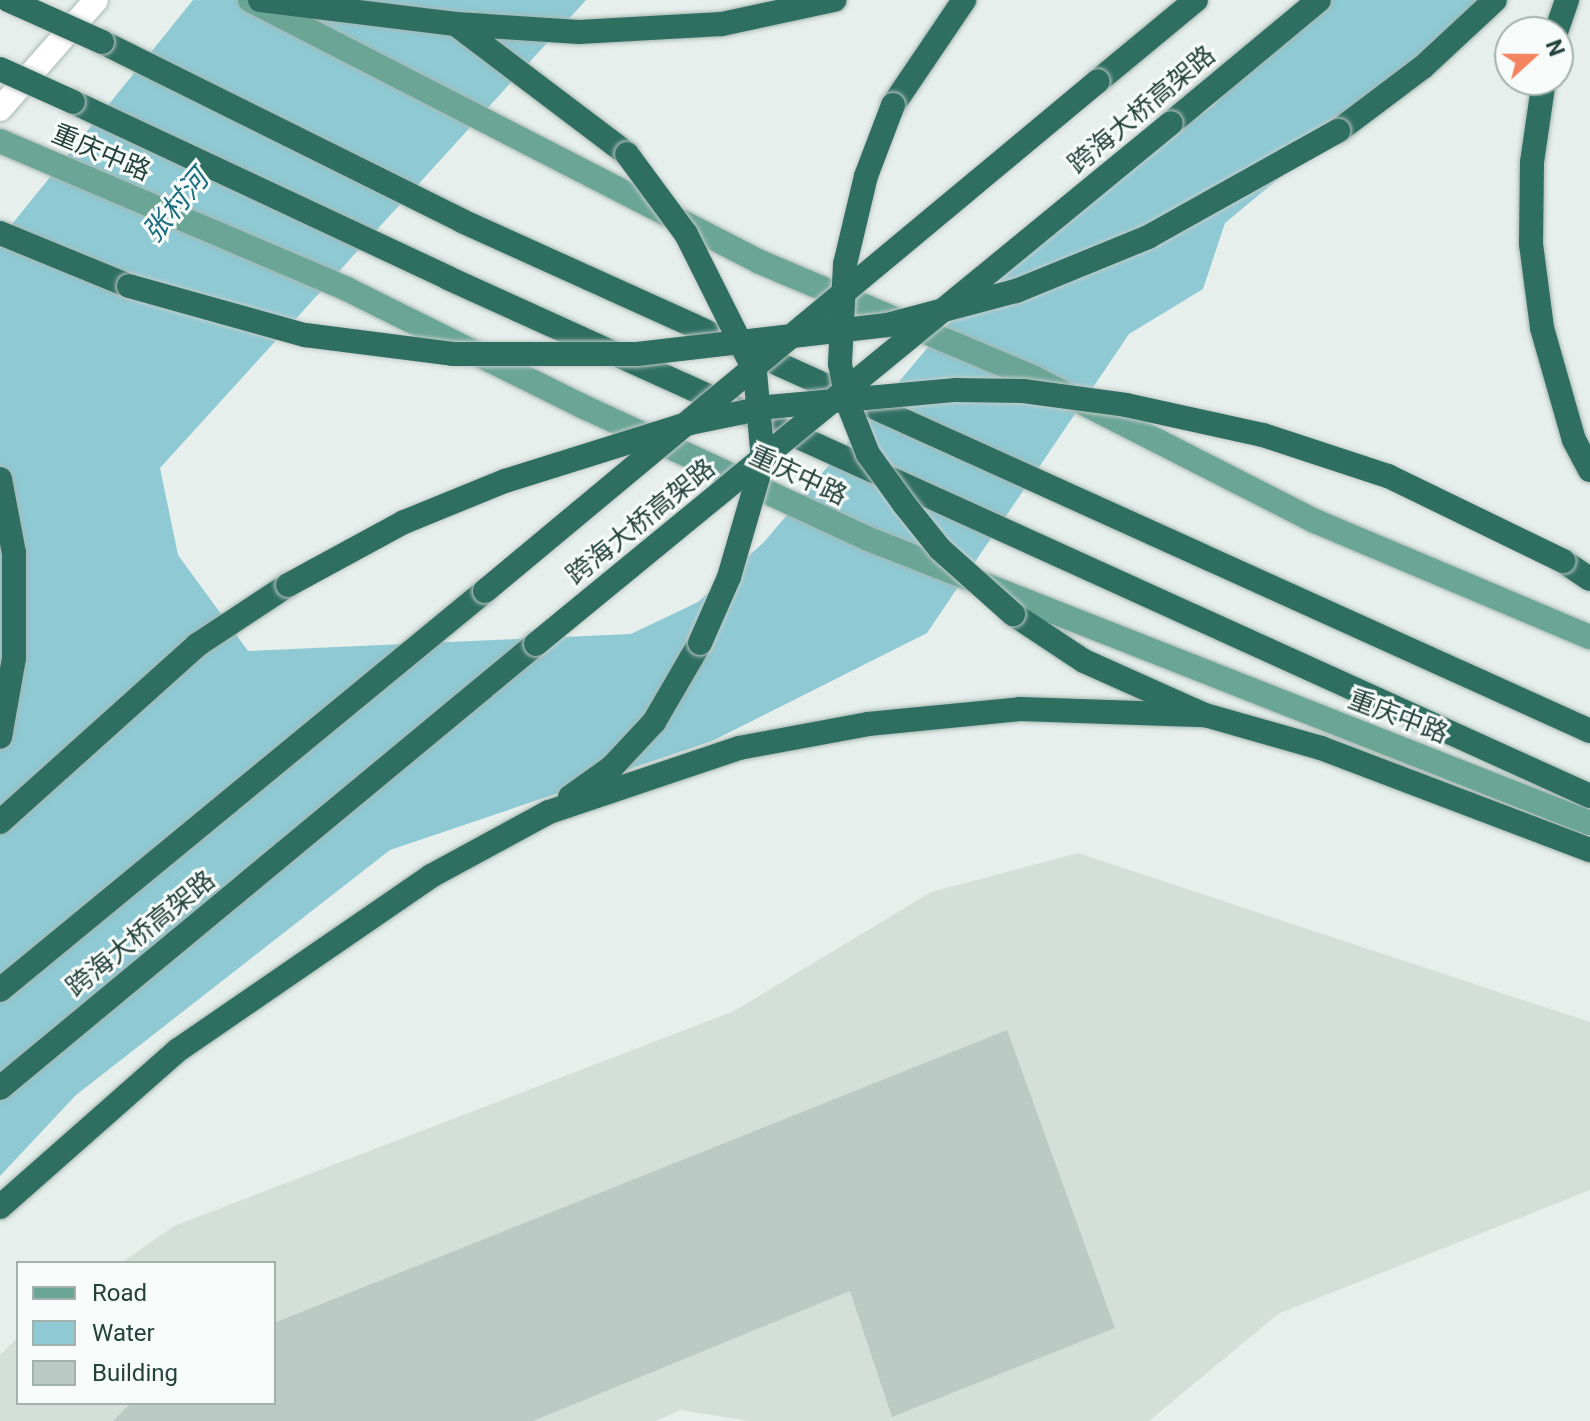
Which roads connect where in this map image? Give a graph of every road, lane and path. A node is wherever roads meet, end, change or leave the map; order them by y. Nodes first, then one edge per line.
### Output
1 (8, 0) edge
2 (96, 0) edge
3 (250, 0) edge
4 (260, 0) edge
5 (834, 0) edge
6 (964, 0) edge
7 (1196, 0) edge
8 (1319, 0) edge
9 (1495, 0) edge
10 (456, 24) junction
11 (0, 69) edge
12 (1542, 96) edge
13 (0, 109) edge
14 (0, 141) edge
15 (0, 233) edge
16 (1590, 470) edge
17 (0, 479) edge
18 (1590, 579) edge
19 (1590, 637) edge
20 (1205, 715) junction
21 (1590, 731) edge
22 (0, 737) edge
23 (1590, 796) edge
24 (549, 812) junction
25 (0, 822) edge
26 (1590, 823) edge
27 (1590, 850) edge
28 (0, 990) edge
29 (0, 1088) edge
30 (0, 1207) edge

1 - 21 highway, bridge
2 - 13 street
3 - 19 main road, bridge
4 - 10 highway
5 - 10 highway
6 - 20 highway, bridge
7 - 28 highway, 跨海大桥高架路, bridge
8 - 29 highway, 跨海大桥高架路, bridge
9 - 15 highway, bridge
10 - 24 highway, bridge
11 - 23 highway, 重庆中路, bridge
12 - 16 highway
14 - 26 main road, 重庆中路
17 - 22 highway
18 - 25 highway, bridge
20 - 24 highway
20 - 27 highway
24 - 30 highway

